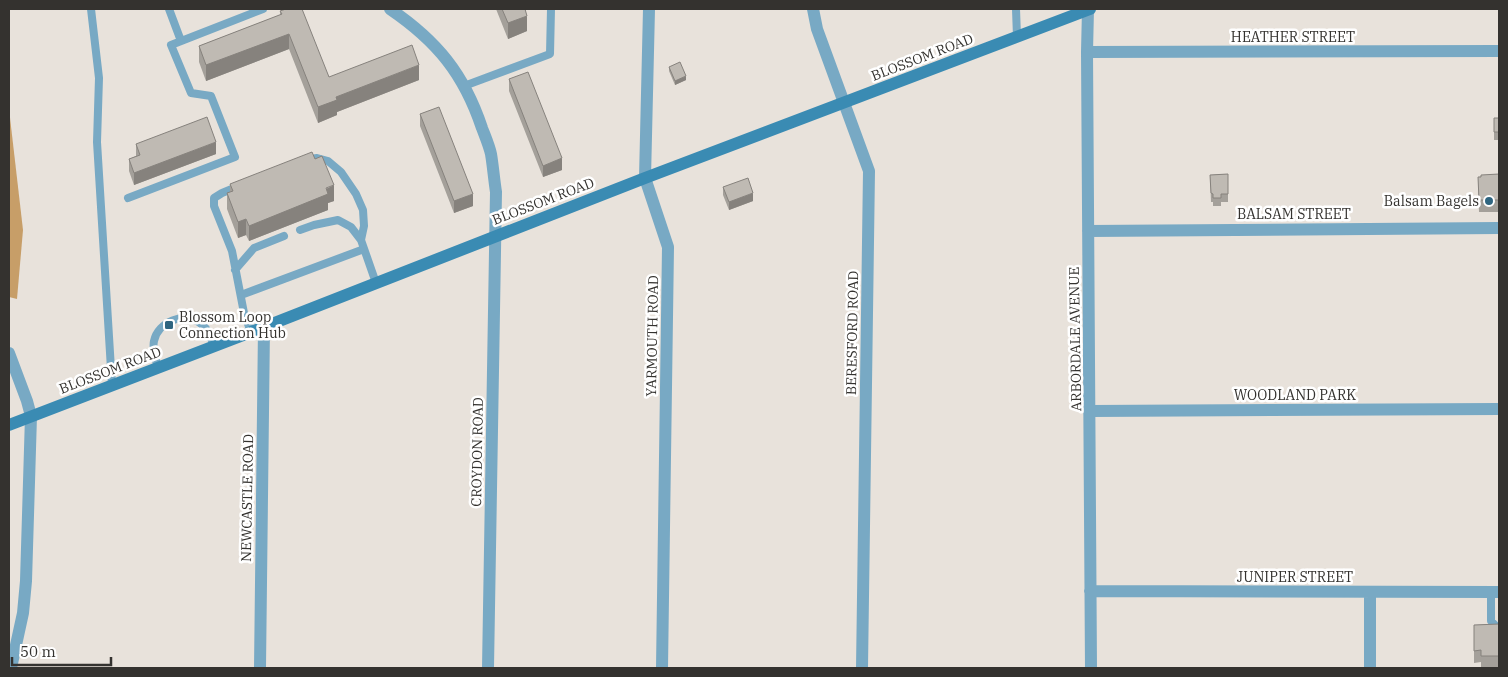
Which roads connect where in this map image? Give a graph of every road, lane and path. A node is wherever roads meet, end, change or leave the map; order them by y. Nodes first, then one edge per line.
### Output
1 (91, 9) edge
2 (169, 9) edge
3 (263, 9) edge
4 (390, 9) edge
5 (551, 9) edge
6 (650, 9) edge
7 (813, 9) edge
8 (1016, 9) edge
9 (1089, 9) edge
10 (1017, 36) junction
11 (181, 41) junction
12 (1499, 51) edge
13 (1087, 52) junction
14 (464, 86) junction
15 (844, 103) junction
16 (298, 163) edge
17 (645, 178) junction
18 (247, 183) edge
19 (128, 198) dead end
20 (1499, 228) edge
21 (300, 230) dead end
22 (1088, 231) junction
23 (284, 236) dead end
24 (496, 236) junction
25 (361, 240) junction
26 (364, 249) junction
27 (235, 270) junction
28 (376, 283) junction
29 (240, 295) junction
30 (264, 327) junction
31 (251, 332) junction
32 (214, 346) junction
33 (9, 353) edge
34 (158, 368) junction
35 (112, 385) junction
36 (1499, 409) edge
37 (1090, 411) junction
38 (30, 416) junction
39 (9, 425) edge
40 (1090, 591) junction
41 (1370, 592) junction
42 (1495, 592) edge
43 (1499, 629) edge
44 (11, 668) edge
45 (260, 668) edge
46 (488, 668) edge
47 (662, 668) edge
48 (862, 668) edge
49 (1092, 668) edge
50 (1370, 668) edge

1 - 35 lane
2 - 11 lane
3 - 11 lane
4 - 14 street, CROYDON ROAD
5 - 14 lane
6 - 17 street, YARMOUTH ROAD
7 - 15 street, BERESFORD ROAD
8 - 10 lane
9 - 10 street, BLOSSOM ROAD
9 - 13 street, ARBORDALE AVENUE
10 - 15 street, BLOSSOM ROAD
11 - 19 lane
12 - 13 street, HEATHER STREET
13 - 22 street, ARBORDALE AVENUE
14 - 24 street, CROYDON ROAD
15 - 17 street, BLOSSOM ROAD
15 - 48 street, BERESFORD ROAD
16 - 25 lane
17 - 24 street, BLOSSOM ROAD
17 - 47 street, YARMOUTH ROAD
18 - 27 lane
20 - 22 street, BALSAM STREET
21 - 25 lane
22 - 37 street, ARBORDALE AVENUE
23 - 27 lane
24 - 28 street, BLOSSOM ROAD
24 - 46 street, CROYDON ROAD
25 - 26 lane
26 - 28 lane
26 - 29 lane
27 - 29 lane
28 - 30 street, BLOSSOM ROAD
29 - 31 lane
30 - 31 street, BLOSSOM ROAD
30 - 45 street, NEWCASTLE ROAD
31 - 32 street, BLOSSOM ROAD
32 - 34 street, BLOSSOM ROAD
32 - 34 lane
33 - 38 street
34 - 35 street, BLOSSOM ROAD
35 - 38 street, BLOSSOM ROAD
36 - 37 street, WOODLAND PARK
37 - 40 street, ARBORDALE AVENUE
38 - 39 street, BLOSSOM ROAD
38 - 44 street
40 - 41 street, JUNIPER STREET
40 - 49 street, ARBORDALE AVENUE
41 - 42 street, JUNIPER STREET
41 - 50 street
42 - 43 lane

